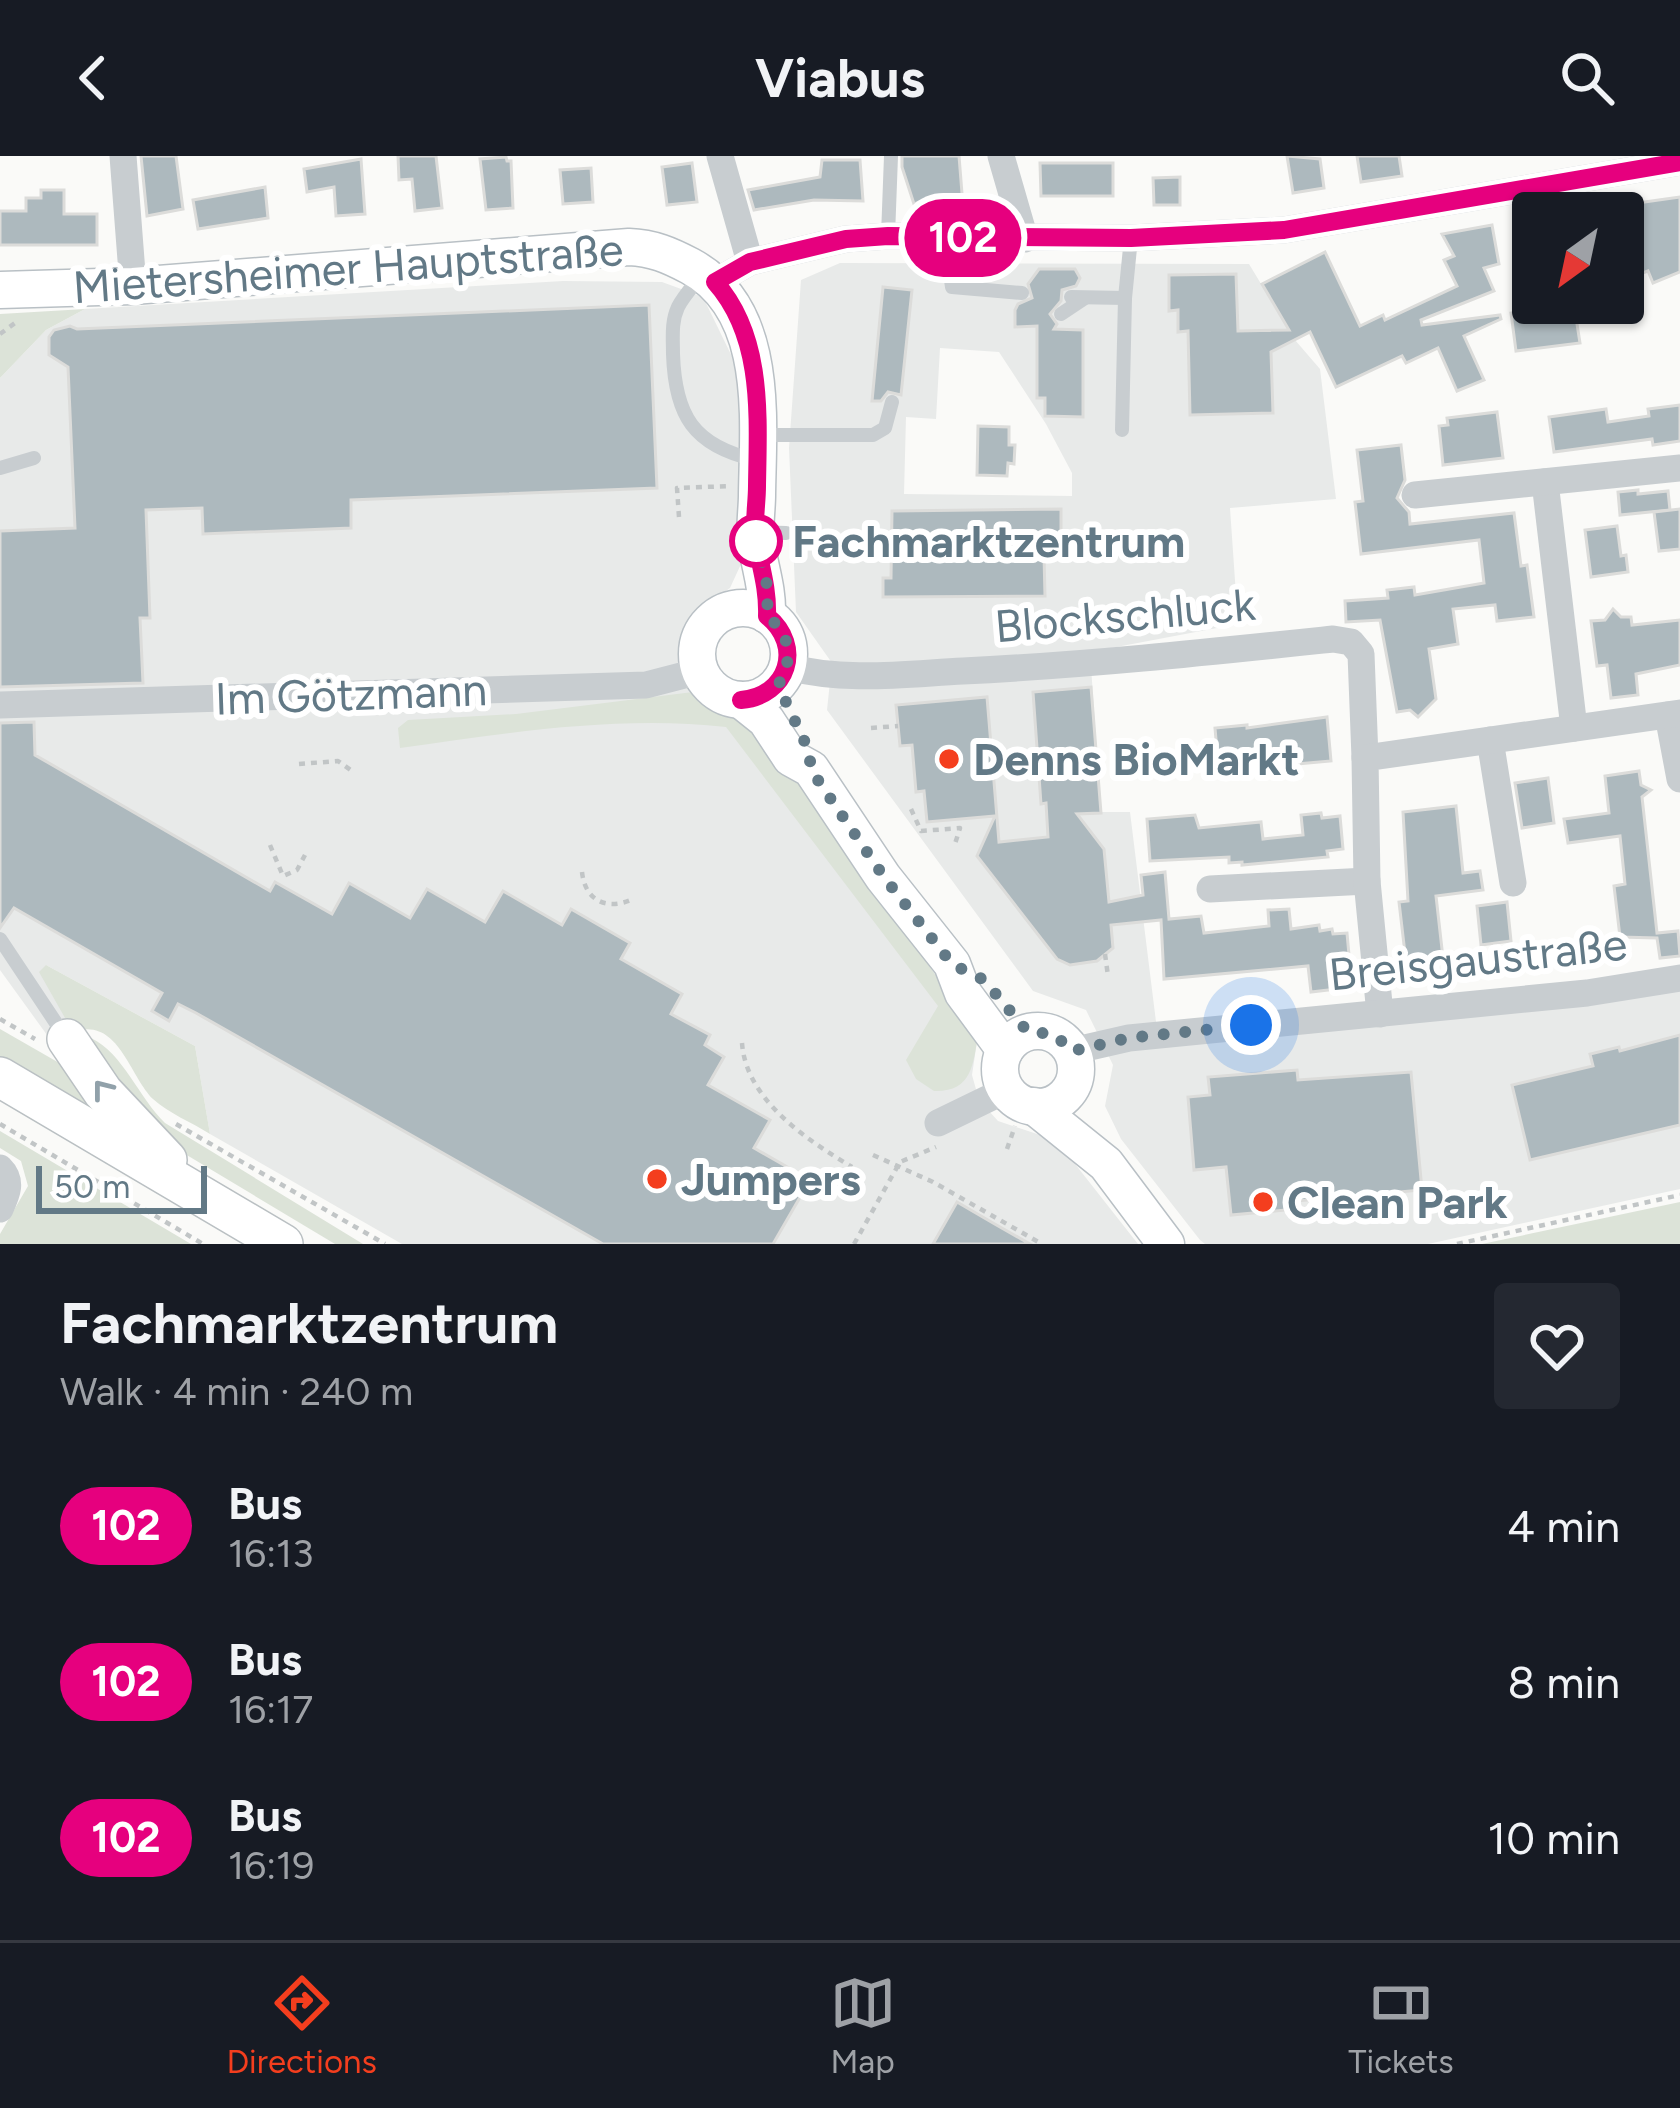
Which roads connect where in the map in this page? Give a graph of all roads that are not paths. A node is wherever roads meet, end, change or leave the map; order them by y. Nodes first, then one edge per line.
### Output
1 (123, 156) edge
2 (720, 156) edge
3 (891, 156) edge
4 (1001, 156) edge
5 (1668, 161) edge
6 (1565, 192) edge
7 (1512, 203) edge
8 (888, 236) junction
9 (945, 238) junction
10 (1131, 238) junction
11 (1025, 239) junction
12 (750, 262) junction
13 (709, 277) junction
14 (133, 286) junction
15 (0, 290) edge
16 (1002, 292) junction
17 (1022, 293) dead end
18 (1125, 298) junction
19 (1014, 308) dead end
20 (1060, 314) dead end
21 (892, 402) dead end
22 (1122, 430) dead end
23 (769, 443) junction
24 (34, 458) dead end
25 (0, 468) edge
26 (1680, 468) edge
27 (1545, 482) junction
28 (1415, 495) dead end
29 (750, 613) junction
30 (700, 671) junction
31 (783, 676) junction
32 (741, 700) junction
33 (0, 705) edge
34 (1674, 714) edge
35 (1574, 728) junction
36 (1490, 740) junction
37 (1365, 758) junction
38 (811, 770) junction
39 (1680, 779) edge
40 (1367, 881) junction
41 (1513, 883) dead end
42 (1210, 889) dead end
43 (0, 939) edge
44 (1680, 978) edge
45 (1380, 1014) junction
46 (67, 1040) joint
47 (1017, 1041) junction
48 (1074, 1065) junction
49 (0, 1077) edge
50 (1017, 1109) junction
51 (941, 1133) road end
52 (1106, 1164) junction
53 (0, 1168) edge
54 (200, 1194) junction
55 (0, 1209) edge
56 (283, 1244) edge
57 (1166, 1244) edge

1 - 14 street
2 - 12 street
3 - 8 lane
4 - 11 street
5 - 6 street
7 - 10 street
8 - 9 street
8 - 12 street
9 - 11 street
9 - 16 lane
10 - 11 street
10 - 18 lane
12 - 13 street
13 - 14 street, Mietersheimer Hauptstraße
13 - 23 street
13 - 23 lane
14 - 15 street, Mietersheimer Hauptstraße
16 - 17 lane
16 - 19 lane
18 - 20 lane
18 - 22 lane
21 - 23 lane
23 - 29 street
24 - 25 lane
26 - 27 street
27 - 28 street
27 - 35 street
29 - 30 street
29 - 31 street
30 - 32 street
30 - 33 street, Im Götzmann
31 - 32 street
31 - 37 street, Blockschluck
31 - 38 street
32 - 38 street
34 - 35 street
34 - 39 street
35 - 36 street
36 - 37 street
36 - 41 street
37 - 40 street, Blockschluck
38 - 47 street
40 - 42 street
40 - 45 street, Blockschluck
43 - 46 lane
44 - 45 street, Breisgaustraße
45 - 48 street, Breisgaustraße
54 -> 46 main road
47 - 48 street
47 - 50 street
48 - 50 street
48 - 52 street
49 - 54 main road
50 - 51 street
50 - 52 street
52 - 57 street
53 - 55 street
54 - 56 main road

